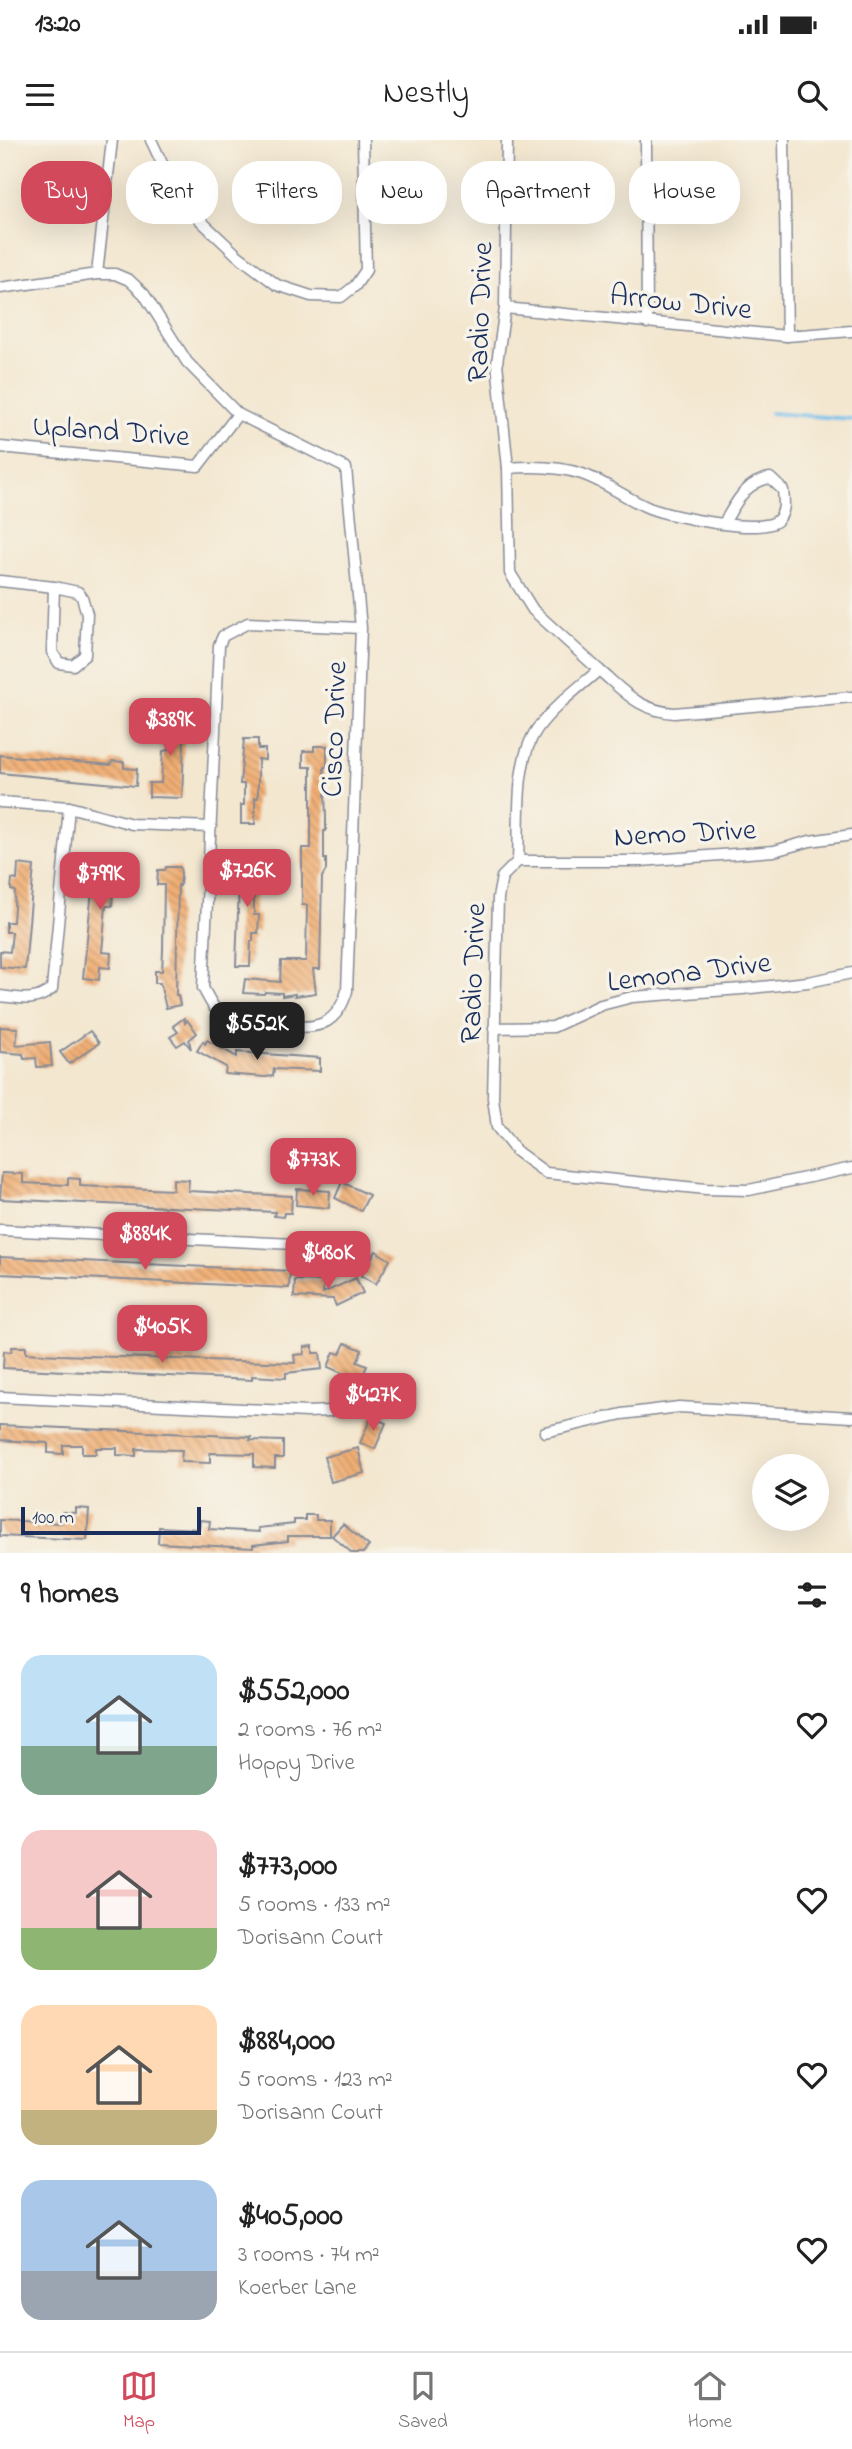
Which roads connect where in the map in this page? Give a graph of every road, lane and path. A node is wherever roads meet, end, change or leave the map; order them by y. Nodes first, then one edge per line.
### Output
1 (112, 140) edge
2 (151, 140) edge
3 (363, 140) edge
4 (507, 140) edge
5 (646, 140) edge
6 (784, 140) edge
7 (97, 274) junction
8 (0, 288) edge
9 (505, 308) junction
10 (647, 323) junction
11 (852, 331) edge
12 (787, 337) junction
13 (238, 414) junction
14 (0, 447) edge
15 (508, 468) junction
16 (724, 523) dead end
17 (0, 581) edge
18 (54, 587) junction
19 (361, 628) junction
20 (599, 670) junction
21 (852, 697) edge
22 (0, 802) edge
23 (69, 807) junction
24 (211, 827) junction
25 (852, 835) edge
26 (518, 862) junction
27 (852, 973) edge
28 (0, 996) edge
29 (494, 1028) junction
30 (852, 1168) edge
31 (0, 1230) edge
32 (337, 1246) dead end
33 (0, 1397) edge
34 (330, 1411) dead end
35 (852, 1418) edge
36 (545, 1432) dead end

1 - 7 street
2 - 3 street
4 - 9 street, Radio Drive
5 - 10 street
6 - 12 street
7 - 8 street
7 - 13 street
9 - 10 street, Arrow Drive
9 - 15 street, Radio Drive
10 - 12 street, Arrow Drive
11 - 12 street, Arrow Drive
13 - 14 street, Upland Drive
13 - 19 street, Cisco Drive
15 - 16 street
15 - 20 street, Radio Drive
17 - 18 street
18 - 18 street
19 - 24 street
19 - 24 street, Cisco Drive
20 - 21 street, Radio Drive
20 - 26 street
22 - 23 street
23 - 24 street
23 - 28 street
25 - 26 street, Nemo Drive
26 - 29 street, Radio Drive
27 - 29 street, Lemona Drive
29 - 30 street, Radio Drive
31 - 32 street
33 - 34 street
35 - 36 street

